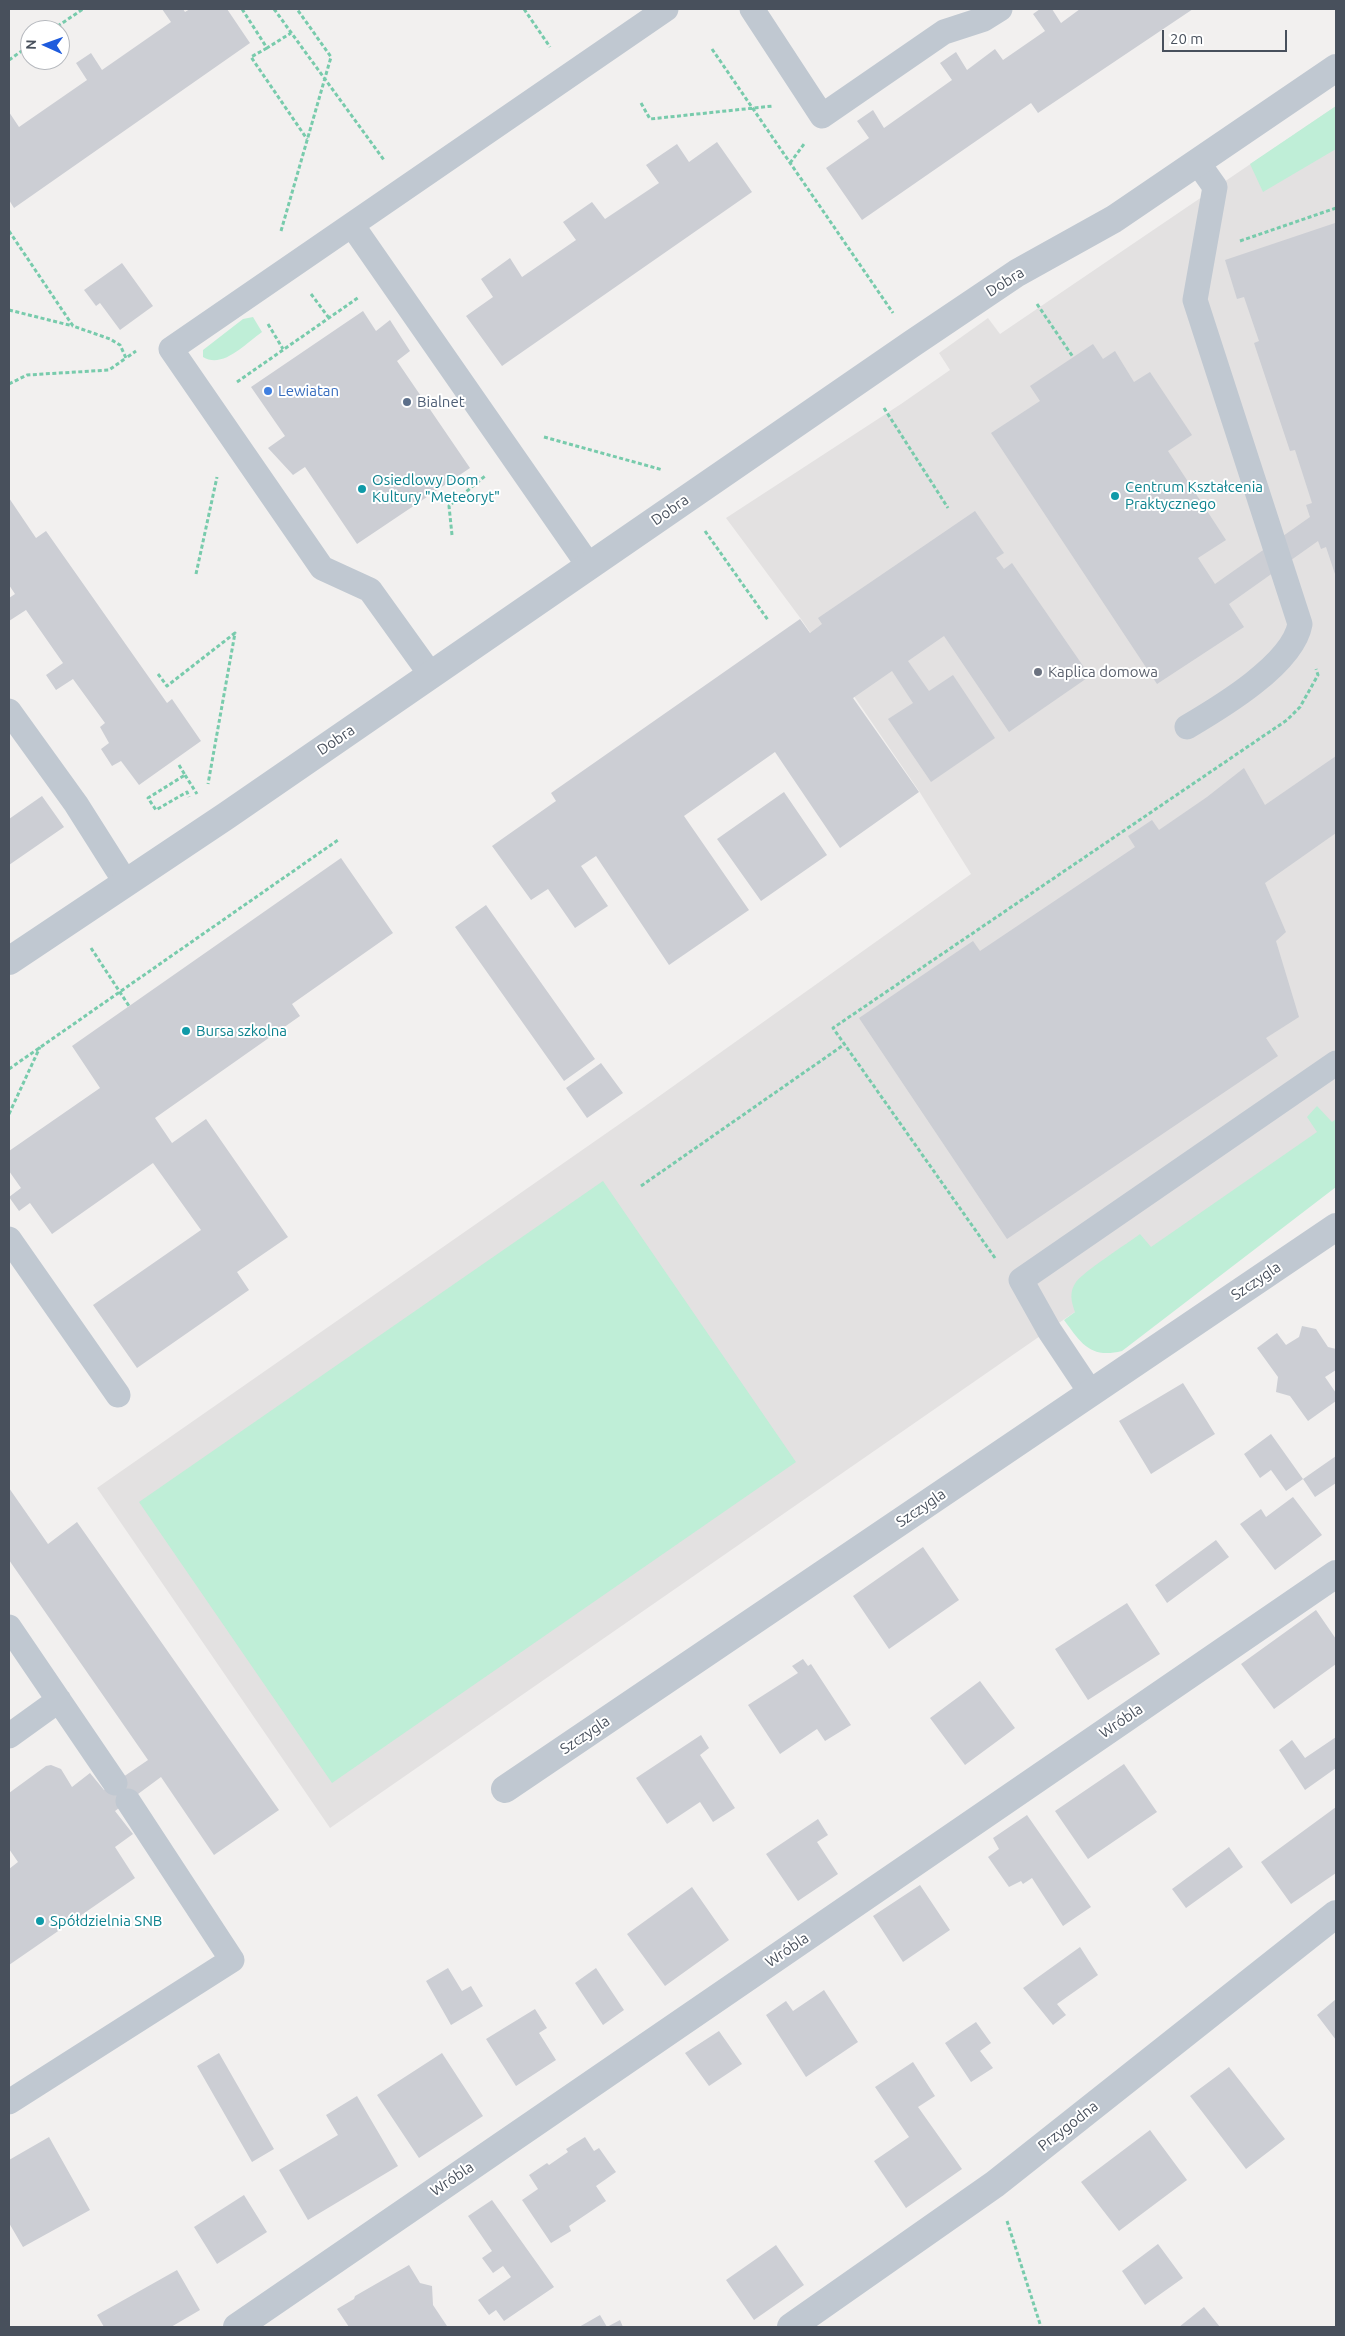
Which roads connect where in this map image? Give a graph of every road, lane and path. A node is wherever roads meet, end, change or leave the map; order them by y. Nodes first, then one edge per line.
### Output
1 (83, 9) edge
2 (242, 9) edge
3 (274, 9) edge
4 (297, 9) edge
5 (524, 9) edge
6 (666, 9) edge
7 (752, 9) edge
8 (1000, 9) edge
9 (67, 20) edge
10 (291, 33) junction
11 (267, 48) junction
12 (712, 49) dead end
13 (20, 52) edge
14 (9, 60) edge
15 (1336, 68) edge
16 (570, 76) junction
17 (324, 80) junction
18 (812, 102) junction
19 (641, 103) dead end
20 (753, 108) junction
21 (307, 139) junction
22 (1198, 162) junction
23 (405, 188) junction
24 (1336, 208) edge
25 (352, 225) junction
26 (9, 231) edge
27 (1202, 254) junction
28 (265, 284) junction
29 (314, 297) dead end
30 (345, 306) dead end
31 (1039, 307) dead end
32 (9, 310) edge
33 (329, 318) junction
34 (73, 326) junction
35 (271, 329) dead end
36 (913, 343) junction
37 (283, 349) junction
38 (124, 352) dead end
39 (1073, 357) dead end
40 (126, 358) dead end
41 (245, 374) dead end
42 (9, 384) edge
43 (847, 388) junction
44 (488, 422) junction
45 (227, 431) junction
46 (710, 482) junction
47 (471, 490) dead end
48 (684, 501) junction
49 (948, 508) dead end
50 (452, 535) dead end
51 (589, 566) junction
52 (196, 574) dead end
53 (768, 620) dead end
54 (1300, 624) junction
55 (158, 674) dead end
56 (431, 675) junction
57 (9, 711) edge
58 (1187, 727) dead end
59 (179, 765) dead end
60 (183, 804) dead end
61 (226, 816) junction
62 (338, 840) dead end
63 (126, 883) junction
64 (64, 925) junction
65 (9, 961) edge
66 (120, 990) junction
67 (129, 1006) dead end
68 (845, 1044) junction
69 (40, 1047) junction
70 (1336, 1063) edge
71 (9, 1069) edge
72 (9, 1114) edge
73 (641, 1186) dead end
74 (1336, 1227) edge
75 (9, 1239) edge
76 (1022, 1280) junction
77 (1091, 1393) junction
78 (118, 1395) dead end
79 (1336, 1574) edge
80 (9, 1627) edge
81 (59, 1700) junction
82 (9, 1736) edge
83 (505, 1789) dead end
84 (1336, 1914) edge
85 (9, 2102) edge
86 (995, 2184) junction
87 (237, 2327) edge
88 (791, 2327) edge
89 (1041, 2327) edge

1 - 9 path
2 - 11 path
3 - 10 path
4 - 17 path
5 - 16 path
6 - 16 lane
7 - 18 lane
8 - 18 lane
10 - 11 path
10 - 17 path
11 - 21 path
12 - 20 path
13 - 14 path
15 - 22 street, Dobra
16 - 23 lane
17 - 21 path
17 - 23 path
18 - 20 path
19 - 20 path
20 - 36 path
21 - 28 path
22 - 27 lane
22 - 36 street, Dobra
23 - 25 lane
24 - 27 path
25 - 28 lane
25 - 44 lane
26 - 34 path
27 - 54 lane
28 - 45 lane
29 - 33 path
30 - 33 path
31 - 39 path
32 - 34 path
33 - 37 path
34 - 38 path
35 - 37 path
36 - 43 street, Dobra
37 - 41 path
40 - 42 path
43 - 46 street, Dobra
43 - 49 path
44 - 46 path
44 - 51 lane
45 - 52 path
45 - 56 lane
46 - 48 street, Dobra
47 - 50 path
48 - 51 street, Dobra
48 - 53 path
51 - 56 street, Dobra
54 - 58 lane
54 - 68 path
55 - 61 path
56 - 61 street, Dobra
57 - 63 lane
59 - 60 path
61 - 63 street, Dobra
62 - 66 path
63 - 64 street, Dobra
64 - 65 street, Dobra
64 - 66 path
66 - 67 path
66 - 69 path
68 - 73 path
68 - 76 path
69 - 71 path
69 - 72 path
70 - 76 lane
74 - 77 street, Szczygla
75 - 78 lane
76 - 77 lane
77 - 83 street, Szczygla
79 - 87 street, Wróbla
80 - 81 lane
81 - 82 lane
81 - 85 lane
84 - 86 street, Przygodna
86 - 88 street, Przygodna
86 - 89 path

